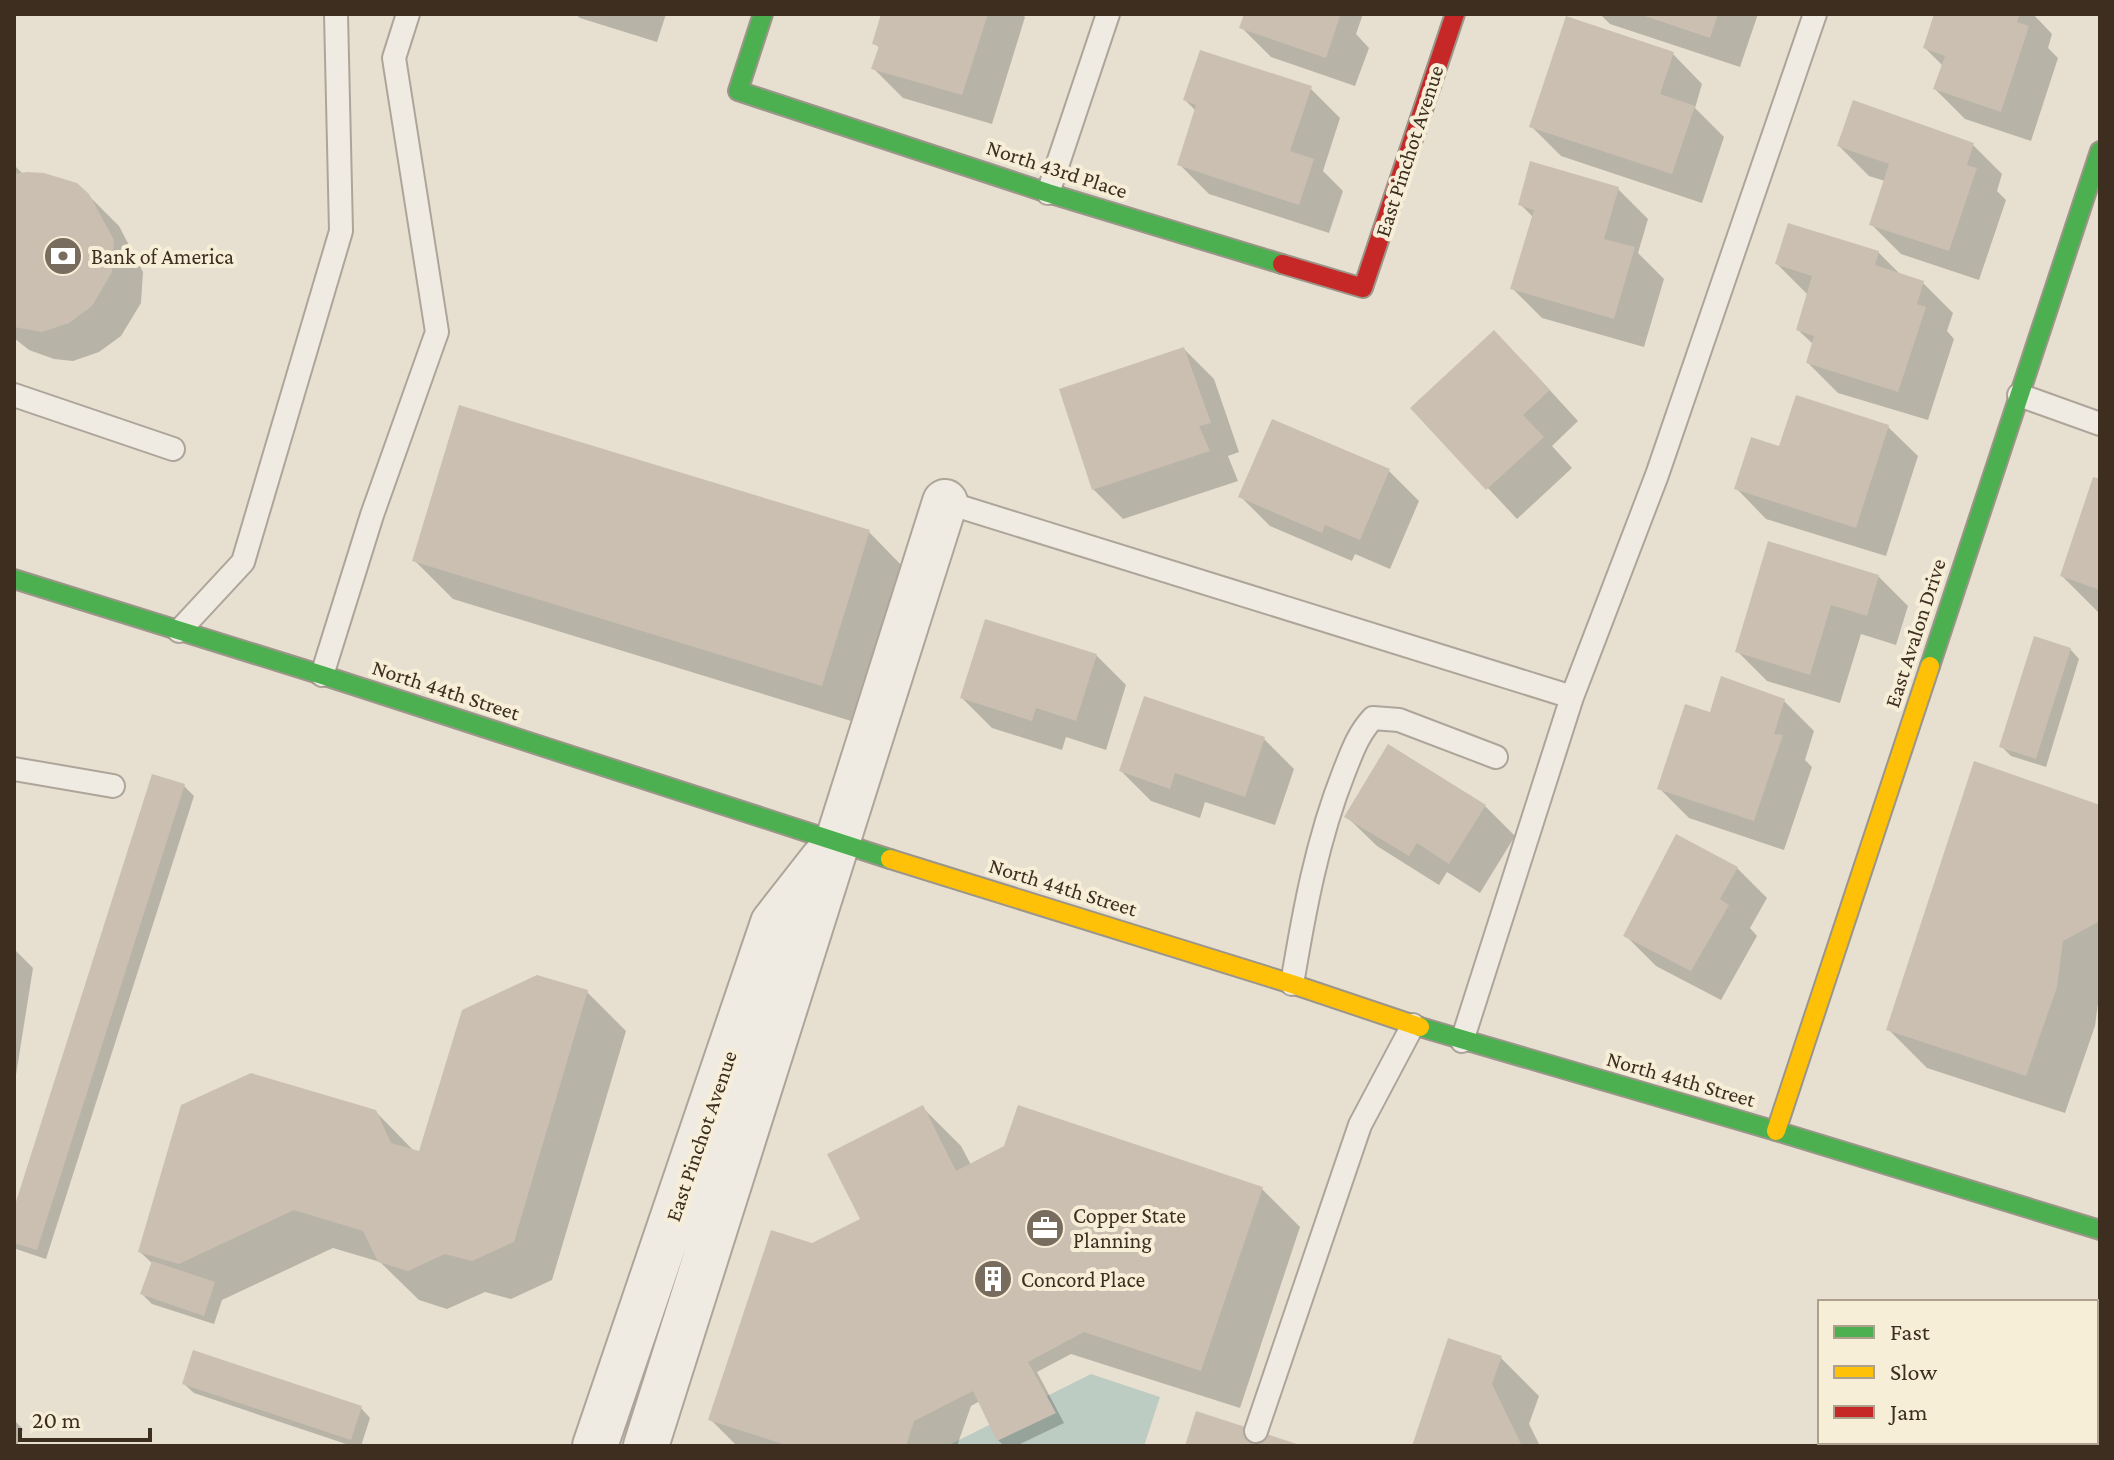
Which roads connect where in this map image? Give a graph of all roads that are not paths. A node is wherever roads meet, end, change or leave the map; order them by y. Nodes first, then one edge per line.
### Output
1 (336, 14) edge
2 (408, 14) edge
3 (763, 14) edge
4 (1108, 14) edge
5 (1455, 14) edge
6 (1815, 14) edge
7 (2100, 151) edge
8 (1048, 193) junction
9 (1363, 288) joint
10 (14, 395) edge
11 (2019, 395) junction
12 (2100, 424) edge
13 (173, 449) dead end
14 (945, 502) joint
15 (14, 579) edge
16 (179, 631) junction
17 (322, 675) junction
18 (1572, 697) junction
19 (1496, 757) dead end
20 (14, 769) edge
21 (113, 786) dead end
22 (837, 842) junction
23 (1292, 984) junction
24 (1413, 1025) junction
25 (1462, 1041) junction
26 (1776, 1131) junction
27 (2100, 1230) edge
28 (1256, 1431) dead end
29 (595, 1446) edge
30 (646, 1446) edge

1 - 16 lane
2 - 17 lane
3 - 8 main road, North 43rd Place
4 - 8 lane
5 - 9 main road, East Pinchot Avenue
6 - 18 lane
7 - 11 main road, East Avalon Drive
8 - 9 main road, North 43rd Place
10 - 13 lane
11 - 12 lane
11 - 26 main road, East Avalon Drive
14 - 18 lane
14 - 22 street, East Pinchot Avenue
15 - 16 main road, North 44th Street
16 - 17 main road, North 44th Street
17 - 22 main road, North 44th Street
18 - 25 lane
19 - 23 lane
20 - 21 lane
22 - 23 main road, North 44th Street
22 - 29 street, East Pinchot Avenue
22 - 30 street, East Pinchot Avenue
23 - 24 main road, North 44th Street
24 - 25 main road, North 44th Street
24 - 28 lane
25 - 26 main road, North 44th Street
26 - 27 main road, North 44th Street

